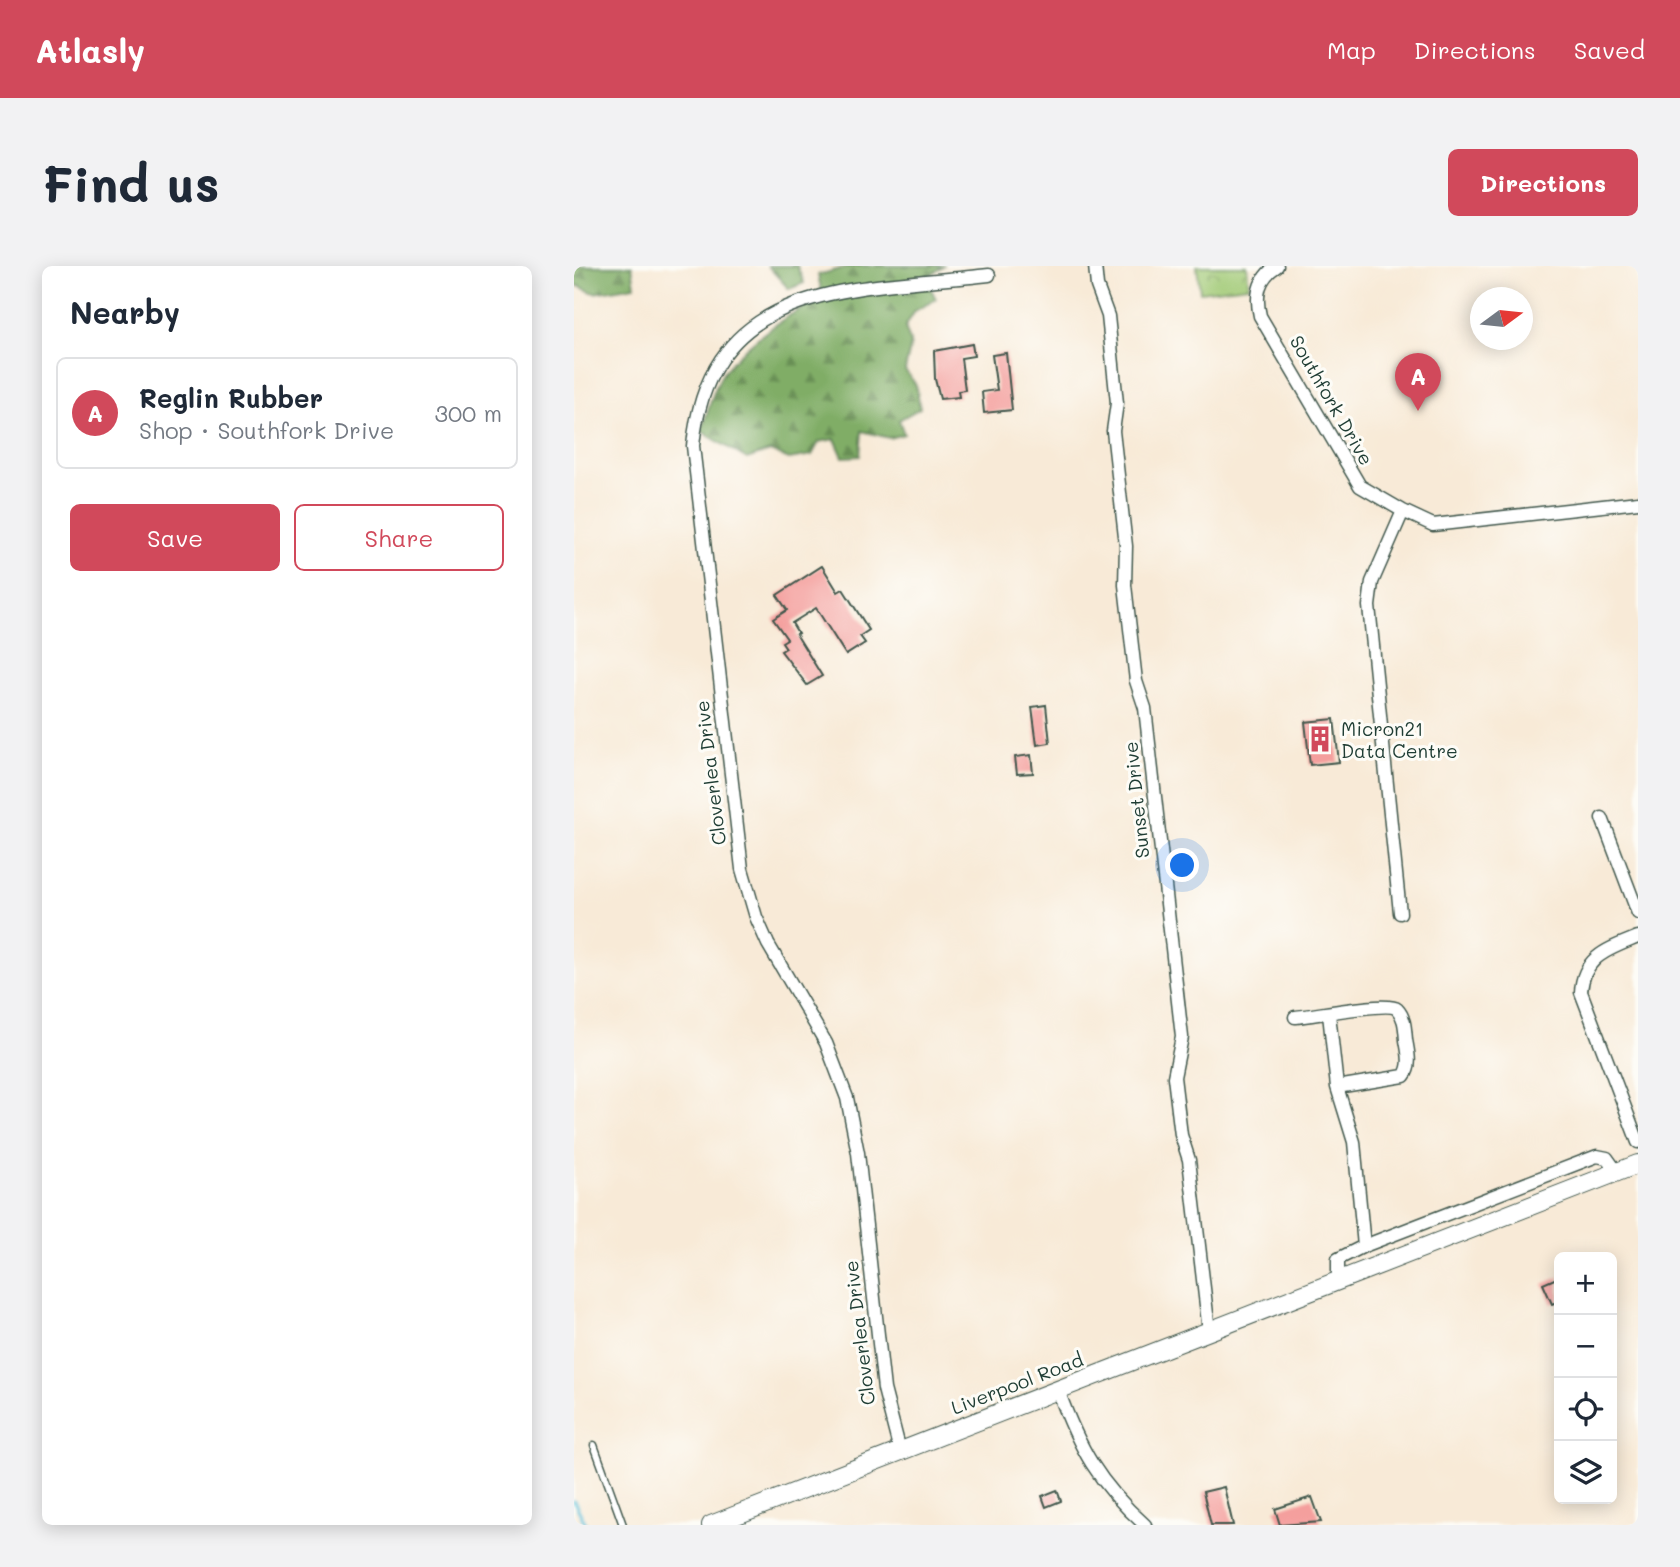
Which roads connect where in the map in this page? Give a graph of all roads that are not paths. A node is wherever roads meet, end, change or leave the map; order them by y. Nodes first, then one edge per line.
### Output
1 (1095, 266) edge
2 (1277, 266) edge
3 (989, 275) dead end
4 (1638, 502) edge
5 (1403, 511) junction
6 (1602, 818) dead end
7 (1400, 913) dead end
8 (1638, 913) edge
9 (1638, 937) edge
10 (1329, 1014) junction
11 (1295, 1017) dead end
12 (1337, 1087) junction
13 (1638, 1142) edge
14 (1638, 1164) edge
15 (1617, 1172) junction
16 (1528, 1182) junction
17 (1536, 1204) junction
18 (1364, 1246) junction
19 (1338, 1282) junction
20 (1209, 1331) junction
21 (1058, 1390) junction
22 (594, 1445) dead end
23 (900, 1451) junction
24 (624, 1525) edge
25 (711, 1525) edge
26 (1145, 1525) edge

1 - 20 street, Sunset Drive
2 - 5 street, Southfork Drive
3 - 23 street, Cloverlea Drive
4 - 5 street, Southfork Drive
5 - 7 street
6 - 8 street
9 - 13 street
10 - 11 street
10 - 12 street
10 - 12 street
12 - 18 street
14 - 15 main road, Liverpool Road
15 - 16 street
15 - 17 main road, Liverpool Road
16 - 17 street
16 - 18 street
17 - 19 main road, Liverpool Road
18 - 19 street
19 - 20 main road, Liverpool Road
20 - 21 main road, Liverpool Road
21 - 23 main road, Liverpool Road
21 - 26 street
22 - 24 lane
23 - 25 main road, Liverpool Road

